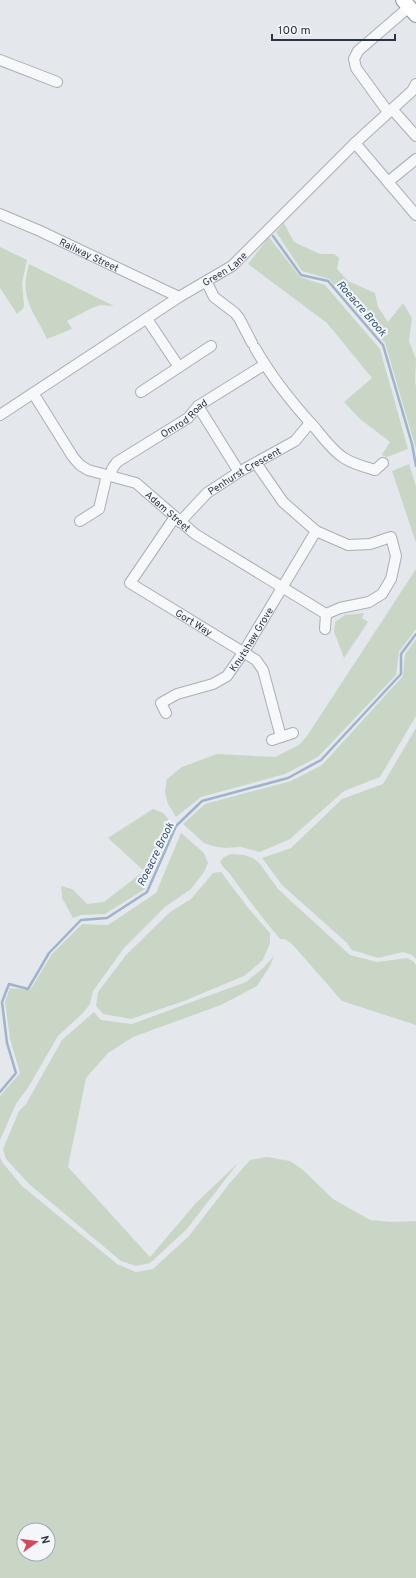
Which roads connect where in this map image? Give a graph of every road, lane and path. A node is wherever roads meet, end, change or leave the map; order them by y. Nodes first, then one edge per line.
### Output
1 (411, 9) edge
2 (0, 60) edge
3 (57, 82) dead end
4 (416, 84) edge
5 (390, 111) junction
6 (416, 136) edge
7 (355, 143) junction
8 (416, 159) edge
9 (388, 182) junction
10 (0, 214) edge
11 (416, 215) edge
12 (206, 281) junction
13 (179, 297) junction
14 (147, 319) junction
15 (211, 346) dead end
16 (264, 365) junction
17 (179, 367) junction
18 (141, 392) dead end
19 (33, 393) junction
20 (198, 406) junction
21 (0, 414) edge
22 (310, 423) junction
23 (256, 463) junction
24 (379, 471) dead end
25 (239, 472) junction
26 (109, 475) junction
27 (178, 519) junction
28 (80, 521) dead end
29 (316, 531) junction
30 (281, 587) junction
31 (326, 614) junction
32 (325, 629) dead end
33 (243, 653) junction
34 (166, 713) dead end
35 (293, 733) dead end

1 - 5 street
2 - 3 street
4 - 5 street, Green Lane
5 - 6 street
5 - 7 street, Green Lane
7 - 9 street
7 - 12 street, Green Lane
8 - 9 street
9 - 11 street
10 - 13 street, Railway Street
12 - 13 street, Green Lane
12 - 16 street
13 - 14 street, Green Lane
14 - 17 street
14 - 19 street, Green Lane
15 - 17 street
16 - 20 street, Omrod Road
16 - 22 street
17 - 18 street
19 - 21 street, Green Lane
19 - 26 street, Adam Street
20 - 25 street
20 - 26 street, Omrod Road
22 - 23 street, Penhurst Crescent
22 - 24 street
23 - 25 street, Penhurst Crescent
23 - 29 street
25 - 27 street, Penhurst Crescent
26 - 27 street, Adam Street
26 - 28 street, Omrod Road
27 - 30 street, Adam Street
27 - 33 street, Gort Way
29 - 30 street, Knutshaw Grove
29 - 31 street
30 - 31 street, Adam Street
30 - 33 street, Knutshaw Grove
31 - 32 street
33 - 34 street, Knutshaw Grove
33 - 35 street, Gort Way

